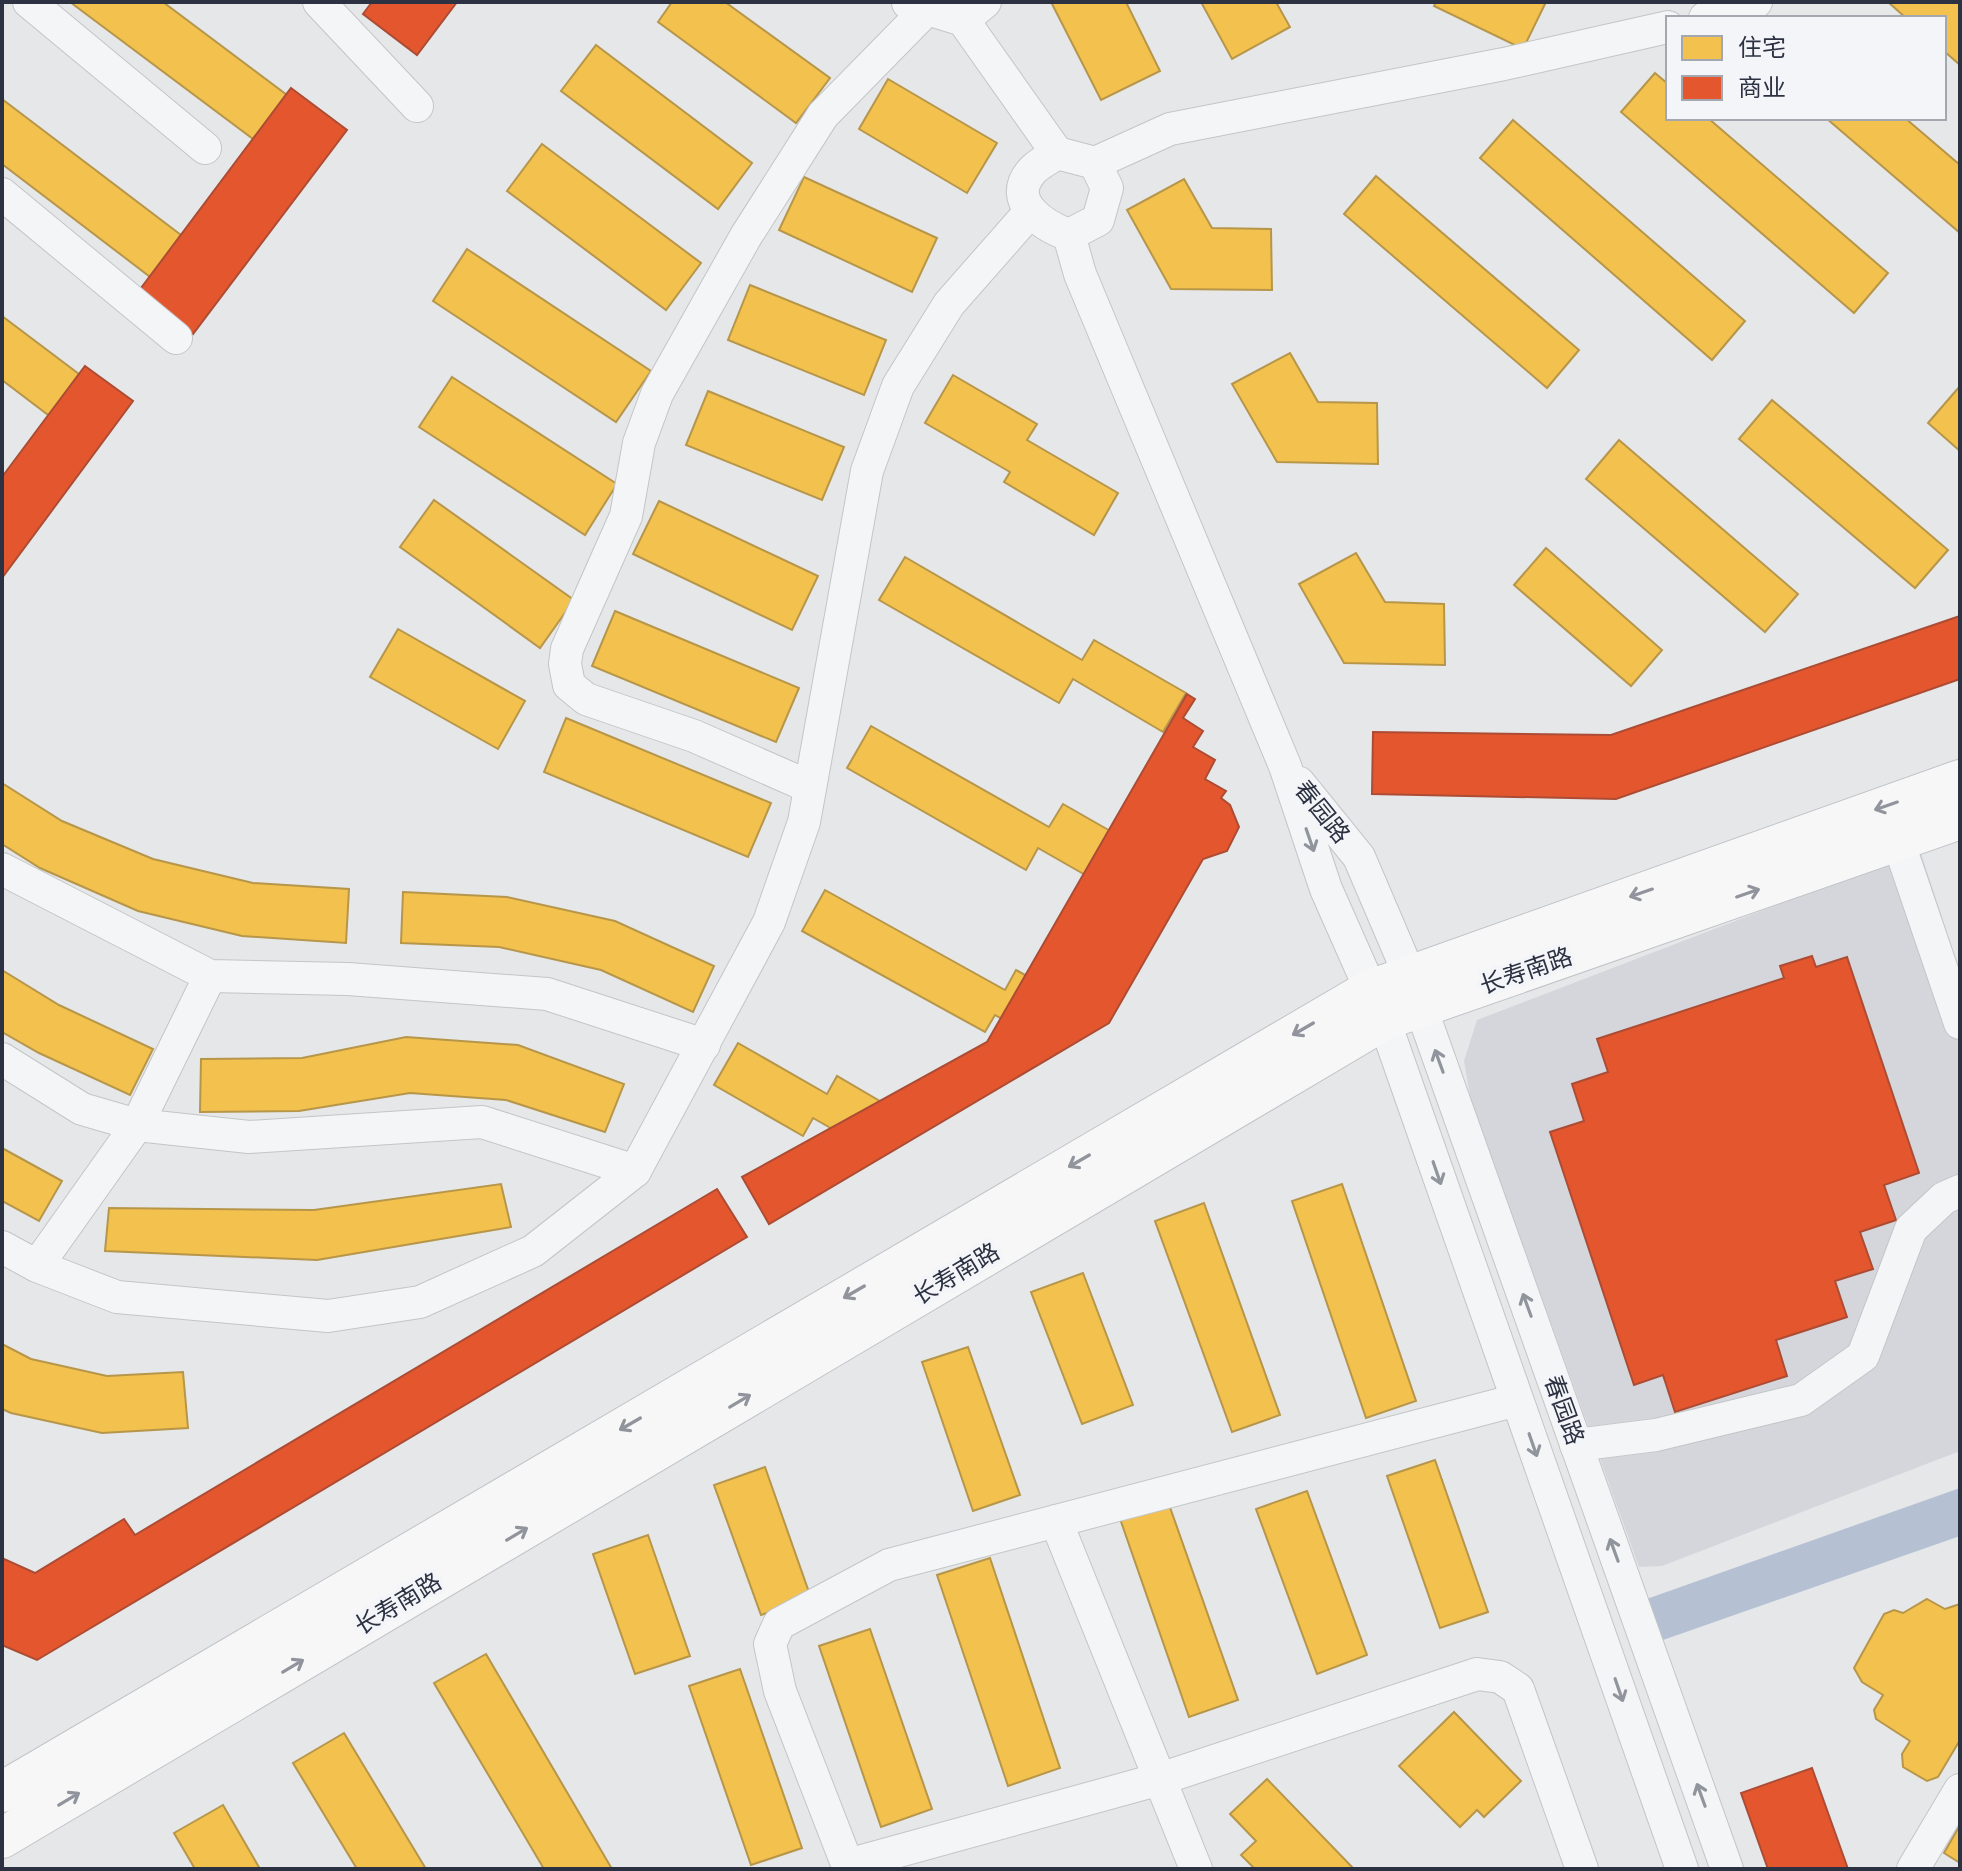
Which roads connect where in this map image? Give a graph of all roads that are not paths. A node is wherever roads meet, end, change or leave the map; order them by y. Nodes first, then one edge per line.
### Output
1 (29, 2) edge
2 (319, 2) edge
3 (1756, 2) edge
4 (916, 6) edge
5 (974, 11) edge
6 (1711, 16) edge
7 (1666, 27) edge
8 (417, 106) dead end
9 (205, 148) dead end
10 (1057, 153) junction
11 (1095, 163) junction
12 (2, 194) edge
13 (1029, 213) junction
14 (1069, 235) junction
15 (176, 338) dead end
16 (1285, 766) junction
17 (1960, 780) edge
18 (810, 787) junction
19 (1960, 819) edge
20 (1898, 841) junction
21 (2, 869) edge
22 (210, 976) junction
23 (1396, 998) junction
24 (1960, 1023) edge
25 (704, 1045) junction
26 (2, 1059) edge
27 (137, 1125) junction
28 (635, 1171) junction
29 (1960, 1191) edge
30 (2, 1247) edge
31 (37, 1266) junction
32 (1517, 1400) junction
33 (1576, 1445) junction
34 (1056, 1521) junction
35 (1160, 1779) junction
36 (1960, 1790) edge
37 (2, 1792) edge
38 (2, 1838) edge
39 (848, 1867) edge
40 (1196, 1869) edge
41 (1582, 1869) edge
42 (1682, 1869) edge
43 (1727, 1869) edge
44 (1913, 1869) edge

1 - 9 street
2 - 8 street
3 - 6 street
4 - 5 street
4 - 18 street
5 - 10 street
7 - 11 street
10 - 11 street
10 - 13 street
11 - 14 street
12 - 15 street
13 - 14 street
13 - 18 street
14 - 16 street
16 -> 23 street, 春园路
16 - 23 street, 春园路
17 -> 23 main road, 长寿南路
18 - 25 street
19 - 20 main road, 长寿南路
23 -> 20 main road, 长寿南路
20 - 24 street
21 - 22 street
22 - 25 street
22 - 27 street
23 -> 32 street, 春园路
33 -> 23 street, 春园路
23 -> 37 main road, 长寿南路
38 -> 23 main road, 长寿南路
25 - 28 street
26 - 27 street
27 - 28 street
27 - 31 street
28 - 31 street
29 - 33 street
30 - 31 street
32 - 34 street
32 -> 42 street, 春园路
43 -> 33 street, 春园路
34 - 35 street
34 - 39 street
35 - 39 street
35 - 40 street
35 - 41 street
36 - 44 street

